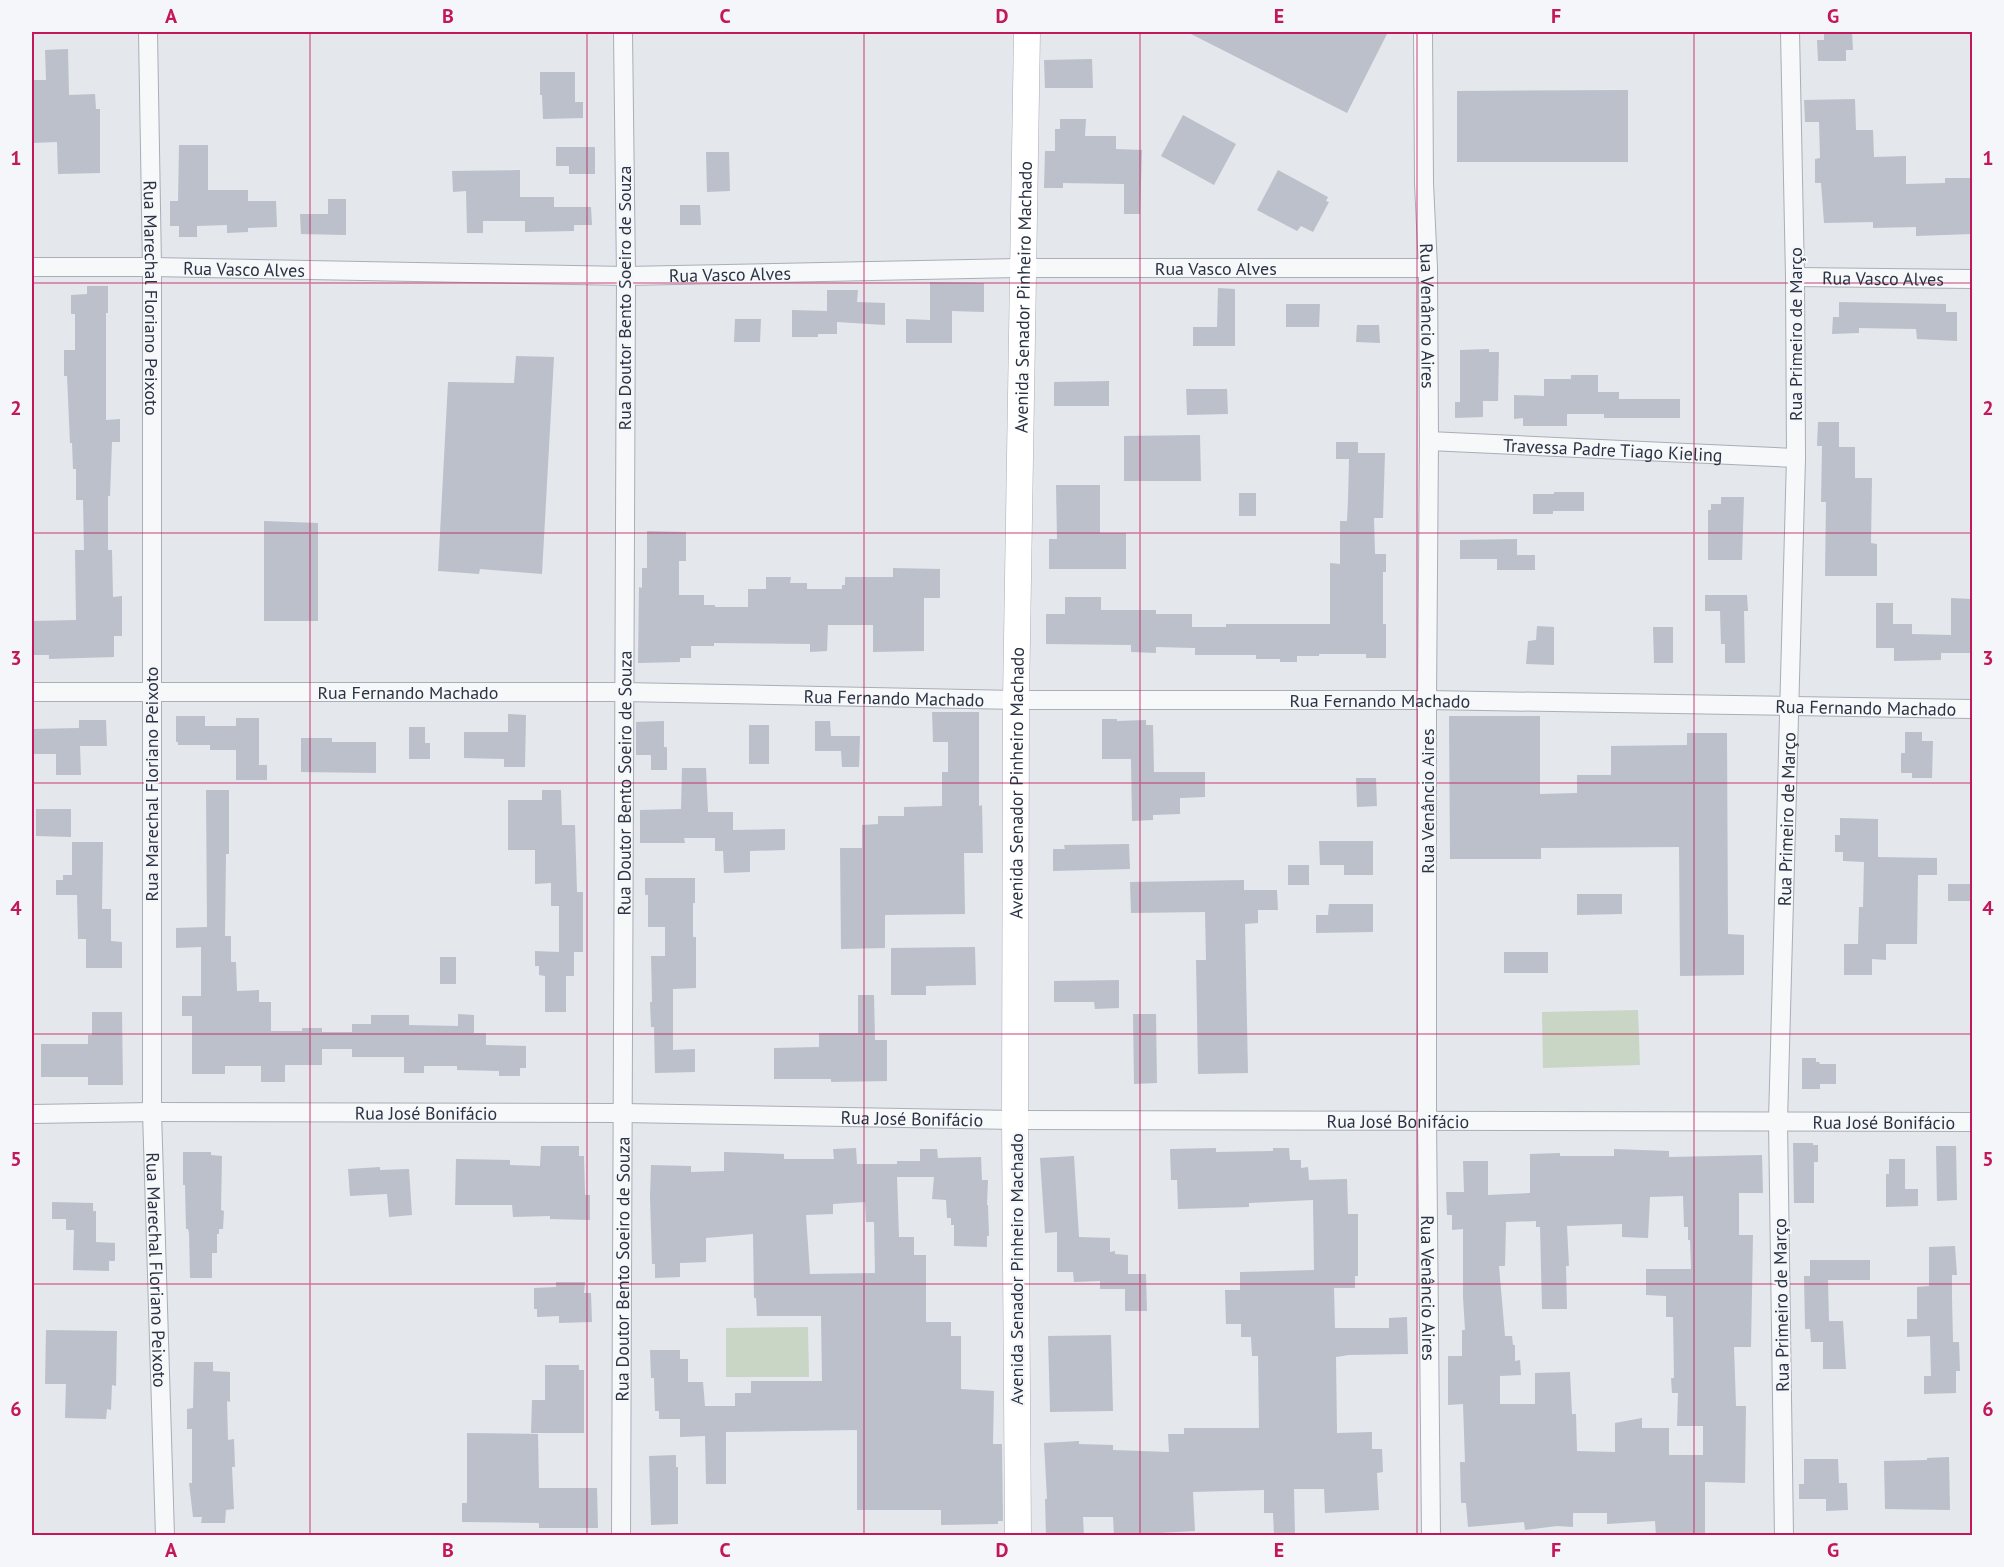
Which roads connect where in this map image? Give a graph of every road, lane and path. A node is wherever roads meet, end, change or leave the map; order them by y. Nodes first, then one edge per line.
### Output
1 (148, 32) edge
2 (623, 32) edge
3 (1027, 32) edge
4 (1423, 32) edge
5 (1790, 32) edge
6 (32, 267) edge
7 (152, 267) junction
8 (1023, 268) junction
9 (1428, 268) junction
10 (626, 276) junction
11 (1795, 277) junction
12 (1972, 279) edge
13 (1430, 441) junction
14 (1796, 458) junction
15 (32, 692) edge
16 (151, 692) junction
17 (623, 692) junction
18 (1016, 700) junction
19 (1427, 700) junction
20 (1789, 705) junction
21 (1972, 709) edge
22 (152, 1112) junction
23 (623, 1113) junction
24 (32, 1114) edge
25 (1427, 1119) junction
26 (1015, 1120) junction
27 (1778, 1121) junction
28 (1972, 1122) edge
29 (165, 1536) edge
30 (621, 1536) edge
31 (1018, 1536) edge
32 (1431, 1536) edge
33 (1784, 1536) edge

1 - 7 street, Rua Marechal Floriano Peixoto
2 - 10 street, Rua Doutor Bento Soeiro de Souza
3 - 8 main road, Avenida Senador Pinheiro Machado
4 - 9 street, Rua Venâncio Aires
5 - 11 street, Rua Primeiro de Março
6 - 7 street, Rua Vasco Alves
7 - 10 street, Rua Vasco Alves
7 - 16 street, Rua Marechal Floriano Peixoto
8 - 9 street, Rua Vasco Alves
8 - 10 street, Rua Vasco Alves
8 - 18 main road, Avenida Senador Pinheiro Machado
9 - 13 street, Rua Venâncio Aires
10 - 17 street, Rua Doutor Bento Soeiro de Souza
11 - 12 street, Rua Vasco Alves
11 - 14 street, Rua Primeiro de Março
13 - 14 street, Travessa Padre Tiago Kieling
13 - 19 street, Rua Venâncio Aires
14 - 20 street, Rua Primeiro de Março
15 - 16 street, Rua Fernando Machado
16 - 17 street, Rua Fernando Machado
16 - 22 street, Rua Marechal Floriano Peixoto
17 - 18 street, Rua Fernando Machado
17 - 23 street, Rua Doutor Bento Soeiro de Souza
18 - 19 street, Rua Fernando Machado
18 - 26 main road, Avenida Senador Pinheiro Machado
19 - 20 street, Rua Fernando Machado
19 - 25 street, Rua Venâncio Aires
20 - 21 street, Rua Fernando Machado
20 - 27 street, Rua Primeiro de Março
22 - 23 street, Rua José Bonifácio
22 - 24 street, Rua José Bonifácio
22 - 29 street, Rua Marechal Floriano Peixoto
23 - 26 street, Rua José Bonifácio
23 - 30 street, Rua Doutor Bento Soeiro de Souza
25 - 26 street, Rua José Bonifácio
25 - 27 street, Rua José Bonifácio
25 - 32 street, Rua Venâncio Aires
26 - 31 main road, Avenida Senador Pinheiro Machado
27 - 28 street, Rua José Bonifácio
27 - 33 street, Rua Primeiro de Março

